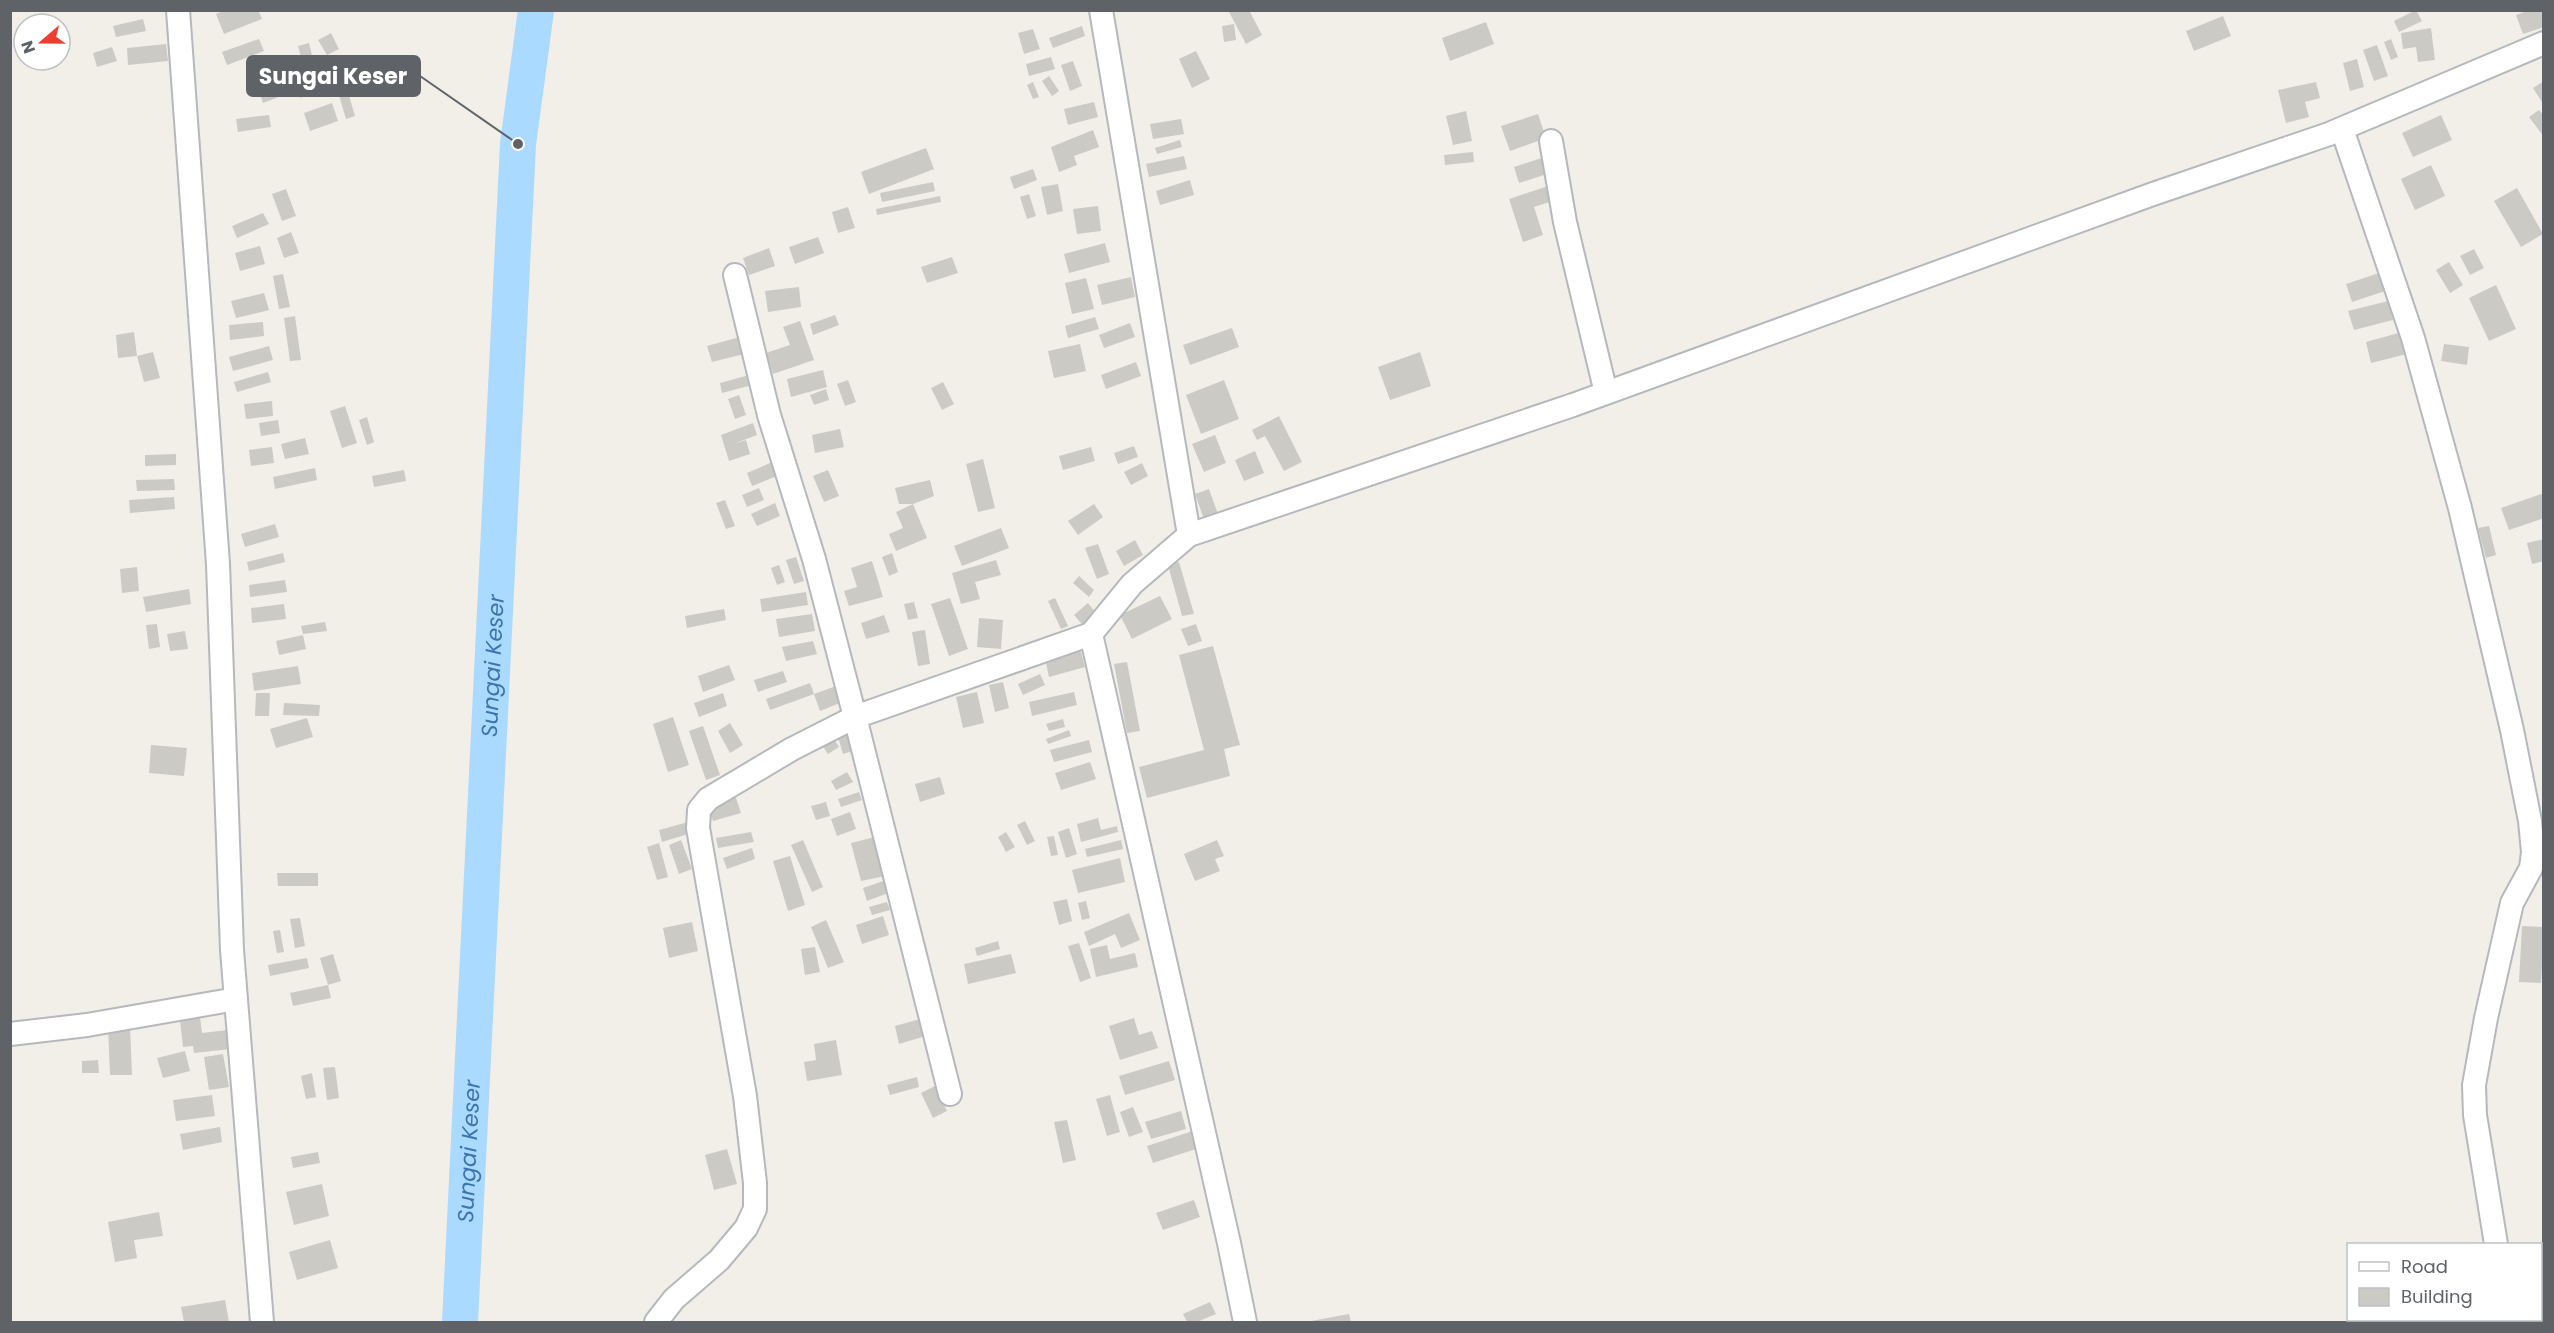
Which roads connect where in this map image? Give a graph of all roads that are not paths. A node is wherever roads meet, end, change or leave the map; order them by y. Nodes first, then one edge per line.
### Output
1 (178, 10) edge
2 (1101, 10) edge
3 (2544, 42) edge
4 (2342, 129) junction
5 (1551, 141) dead end
6 (735, 275) dead end
7 (1606, 393) junction
8 (1189, 535) junction
9 (1091, 634) junction
10 (855, 717) junction
11 (236, 999) junction
12 (10, 1034) edge
13 (950, 1094) dead end
14 (2496, 1243) edge
15 (262, 1323) edge
16 (657, 1323) edge
17 (1245, 1323) edge

1 - 11 street
2 - 8 street
3 - 4 street
4 - 7 street
4 - 14 street
5 - 7 street
6 - 10 street
7 - 8 street
8 - 9 street
9 - 10 street
9 - 17 street
10 - 13 street
10 - 16 street
11 - 12 street
11 - 15 street

